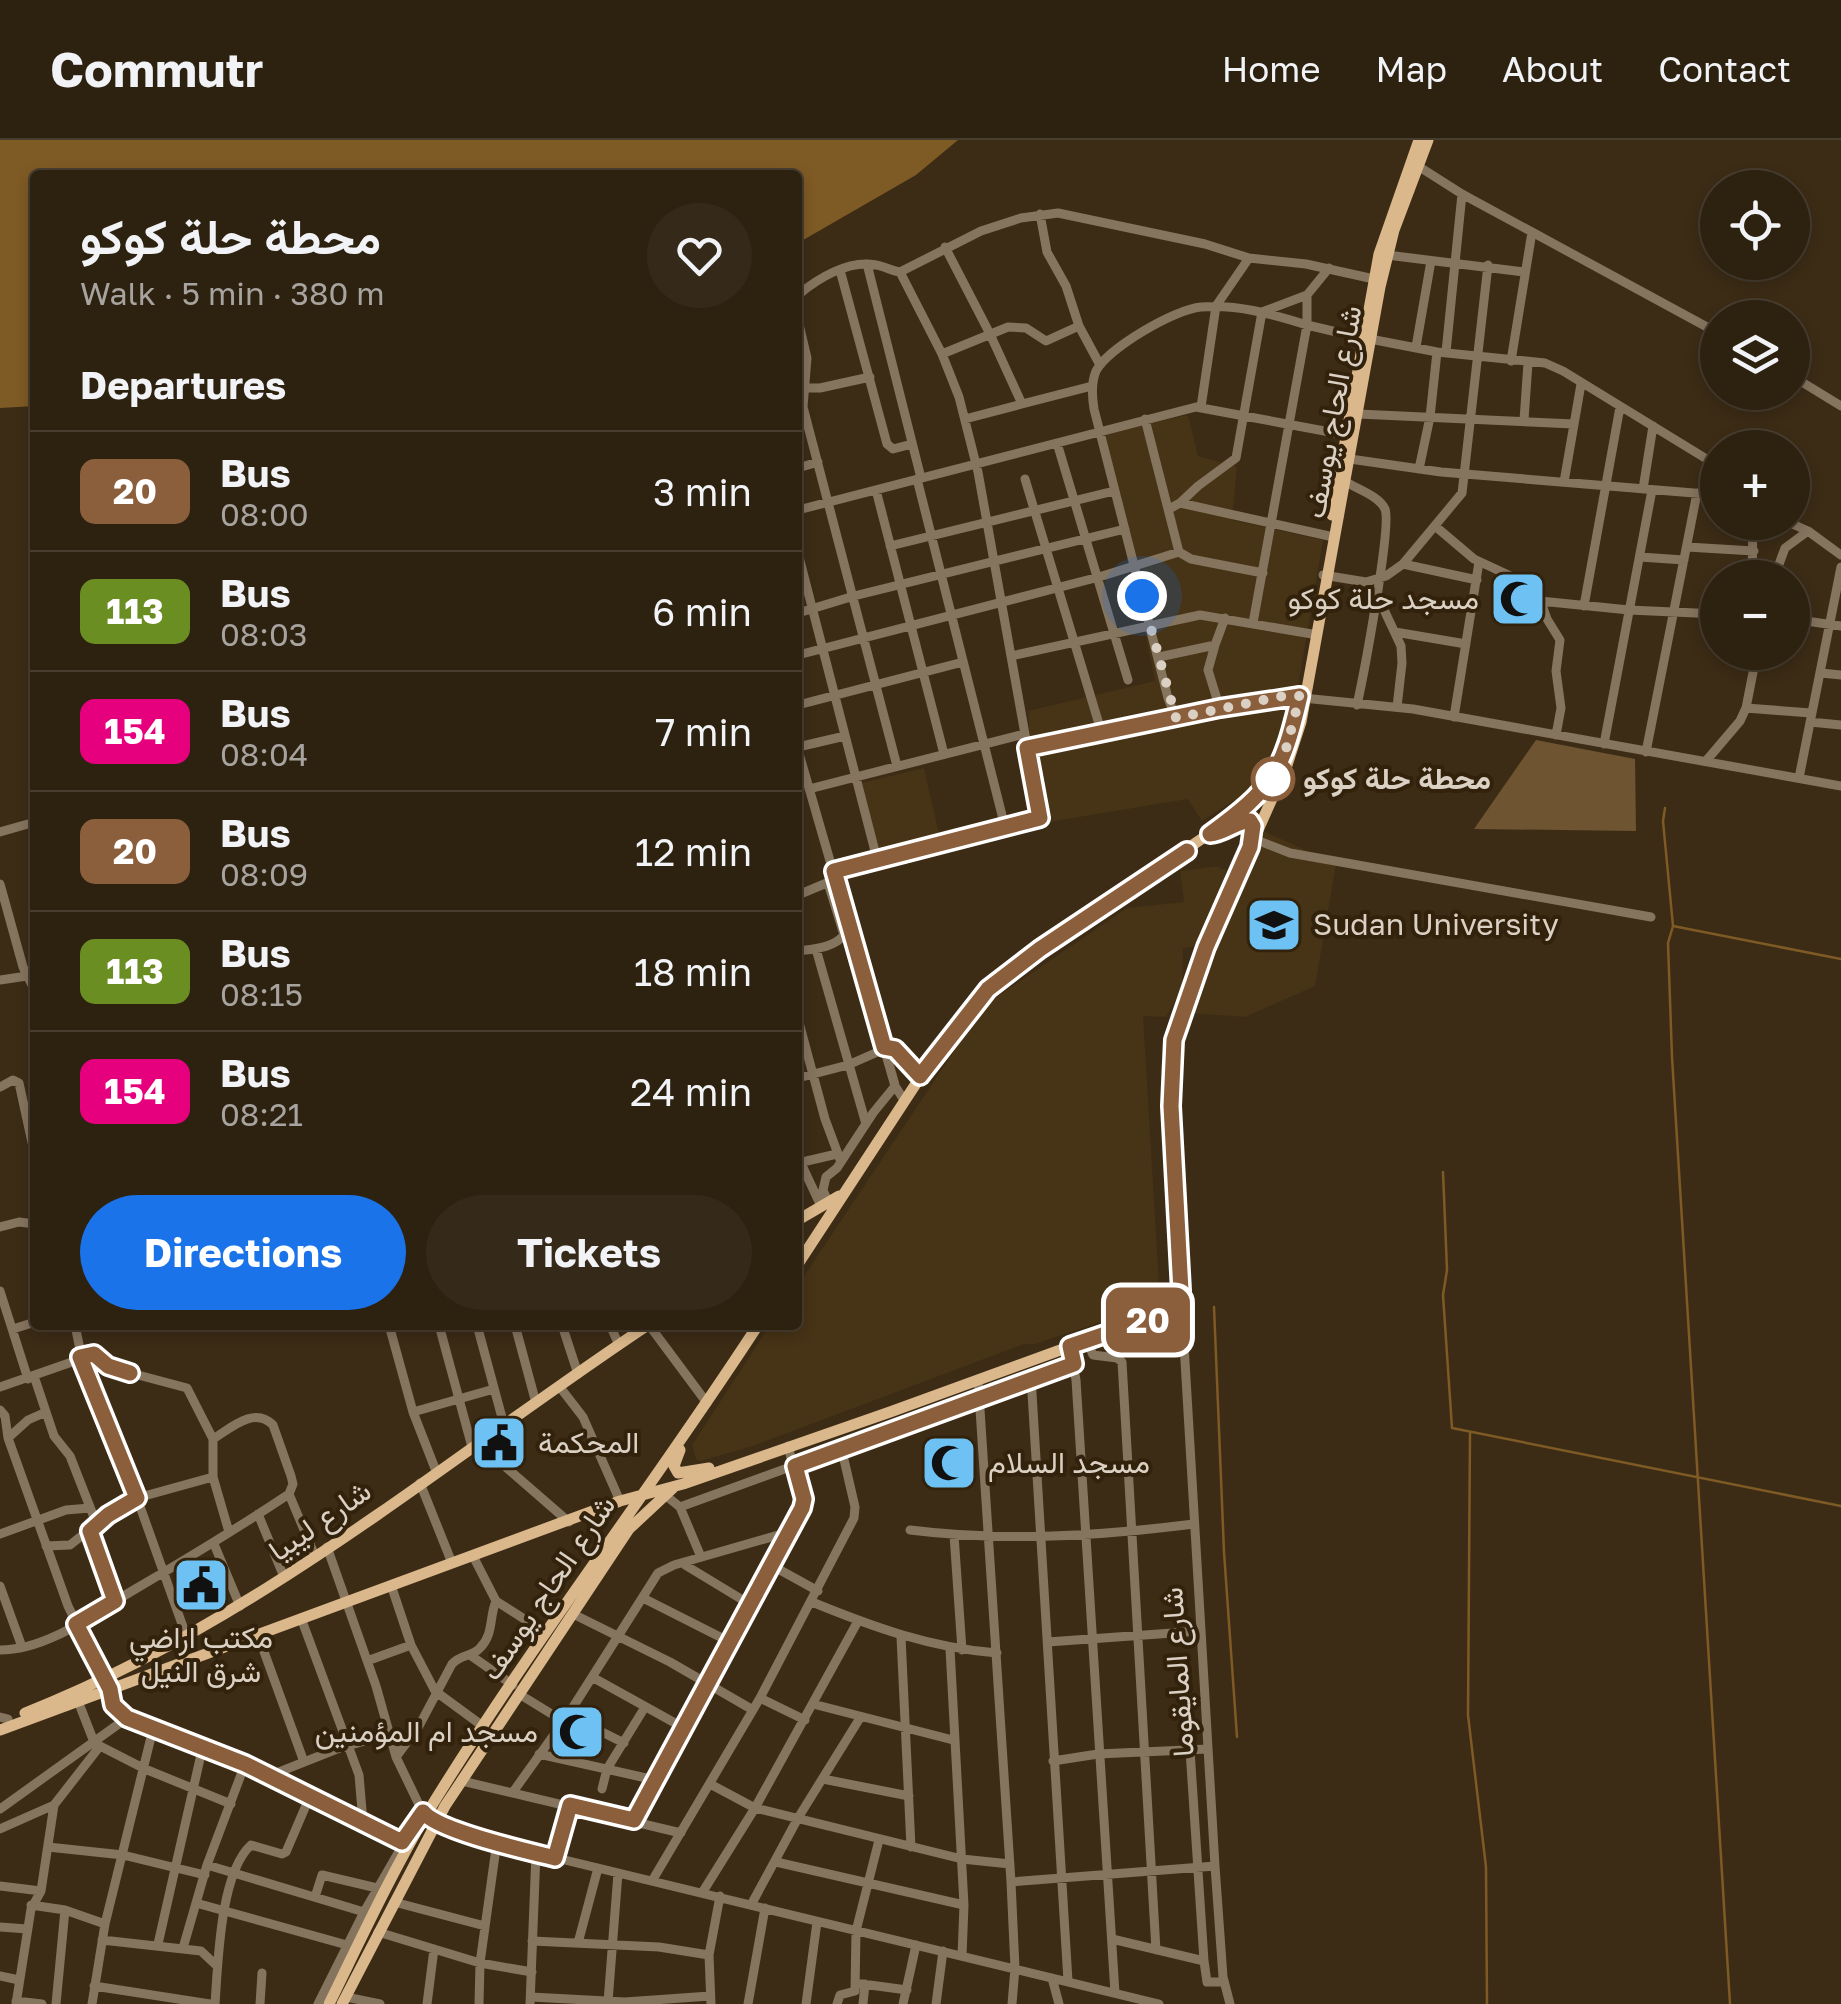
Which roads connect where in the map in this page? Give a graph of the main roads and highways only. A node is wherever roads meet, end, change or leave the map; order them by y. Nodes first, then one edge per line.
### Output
1 (1419, 140) edge
2 (1428, 140) edge
3 (1366, 339) junction
4 (1326, 576) junction
5 (1303, 697) junction
6 (1210, 834) junction
7 (1252, 843) junction
8 (842, 1194) junction
9 (802, 1218) edge
10 (802, 1256) edge
11 (641, 1330) edge
12 (755, 1330) edge
13 (693, 1422) junction
14 (737, 1464) junction
15 (670, 1491) junction
16 (643, 1494) junction
17 (107, 1684) junction
18 (516, 1690) junction
19 (2, 1722) edge
20 (428, 1817) junction
21 (344, 2000) edge
22 (329, 2004) edge

1 - 3 main road, شارع الحاج يوسف
2 - 3 main road, شارع الحاج يوسف
3 - 4 main road, شارع الحاج يوسف
3 - 4 main road, شارع الحاج يوسف
4 - 5 main road, شارع الحاج يوسف
4 - 5 main road, شارع الحاج يوسف
5 - 6 main road
5 - 7 main road
6 - 7 main road
6 - 8 main road
7 - 14 main road
8 - 9 main road
8 - 10 main road
11 - 17 main road, شارع ليبيا
12 - 13 main road
13 - 14 main road
13 - 16 main road, شارع الحاج يوسف
14 - 15 main road
15 - 16 main road, شارع ليبيا
15 - 18 main road, شارع الحاج يوسف
16 - 17 main road, شارع ليبيا
16 - 18 main road, شارع الحاج يوسف
17 - 19 main road, شارع ليبيا
17 - 19 main road, شارع ليبيا
18 - 20 main road, شارع الحاج يوسف
18 - 20 main road, شارع الحاج يوسف
20 - 21 main road, شارع الحاج يوسف
20 - 22 main road, شارع الحاج يوسف

